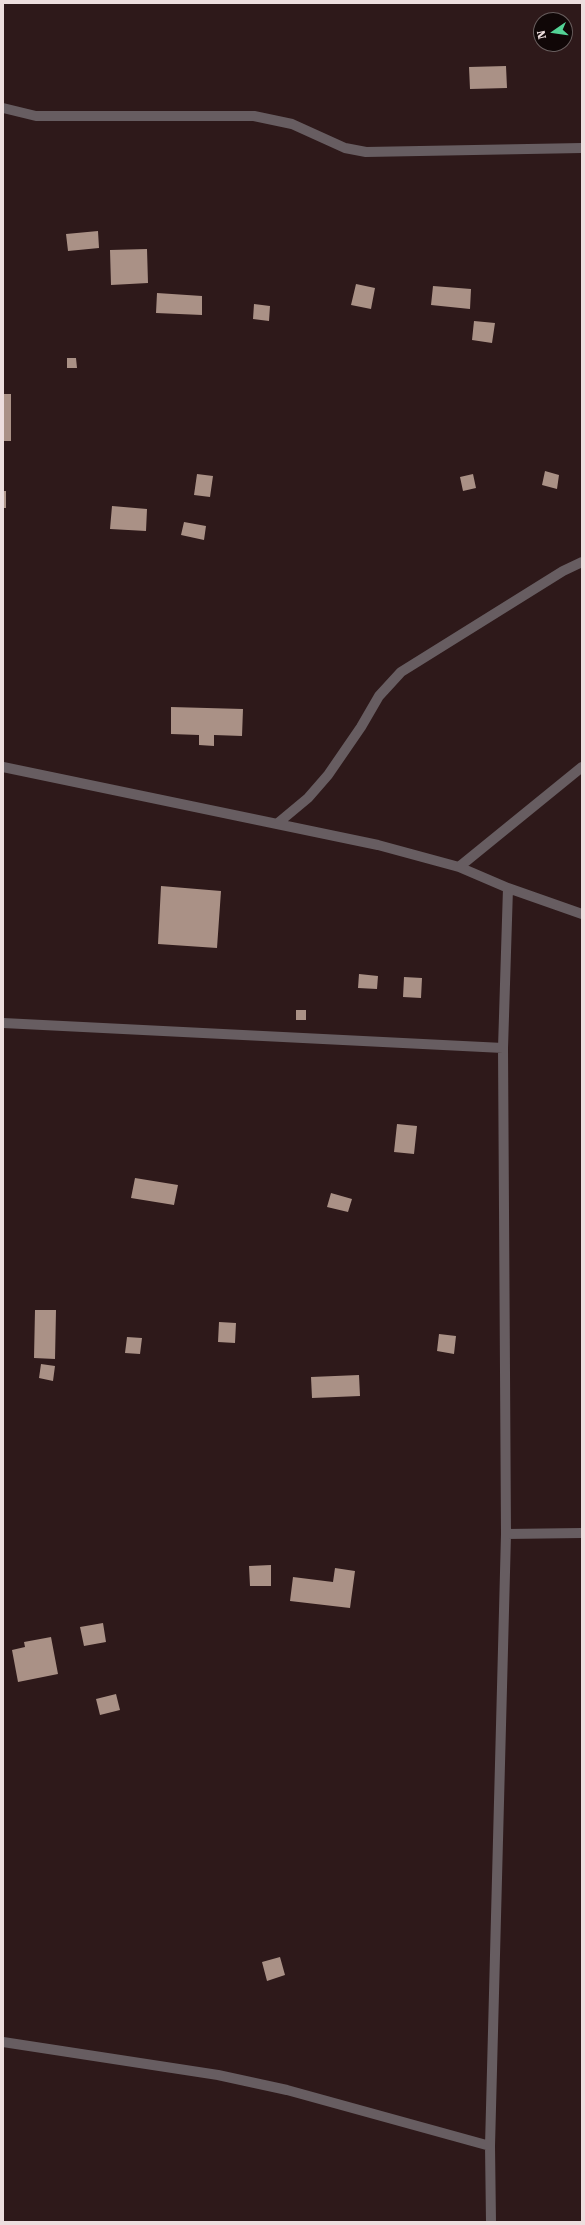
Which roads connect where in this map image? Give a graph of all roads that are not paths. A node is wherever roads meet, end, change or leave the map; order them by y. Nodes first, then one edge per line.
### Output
1 (3, 108) edge
2 (582, 148) edge
3 (582, 562) edge
4 (3, 767) edge
5 (582, 767) edge
6 (278, 823) junction
7 (459, 866) junction
8 (508, 888) junction
9 (582, 914) edge
10 (3, 1023) edge
11 (503, 1048) junction
12 (582, 1533) edge
13 (506, 1534) junction
14 (3, 2042) edge
15 (490, 2146) junction
16 (492, 2222) edge

1 - 2 street
3 - 6 street
4 - 6 street
5 - 7 street
6 - 7 street
7 - 8 street
8 - 9 street
8 - 11 street
10 - 11 street
11 - 13 street
12 - 13 street
13 - 15 street
14 - 15 street
15 - 16 street

